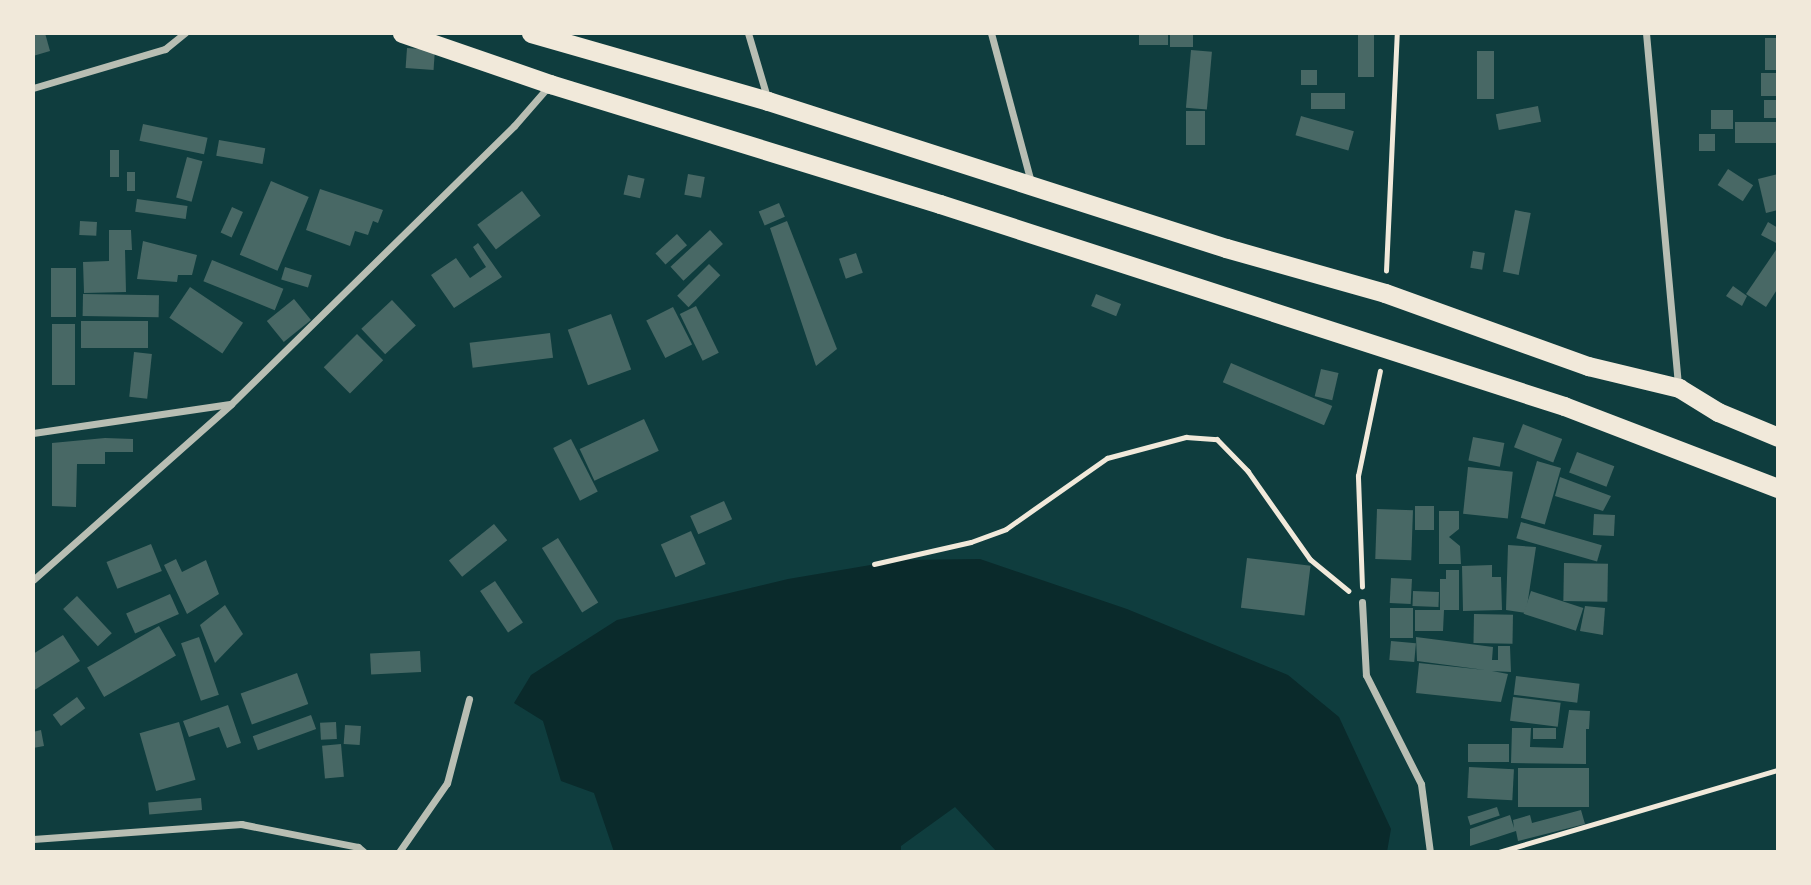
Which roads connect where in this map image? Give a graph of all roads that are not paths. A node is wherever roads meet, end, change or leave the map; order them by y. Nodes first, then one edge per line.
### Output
1 (185, 33) edge
2 (402, 33) edge
3 (531, 33) edge
4 (748, 33) edge
5 (991, 33) edge
6 (1647, 33) edge
7 (550, 37) edge
8 (550, 84) junction
9 (33, 88) edge
10 (768, 101) junction
11 (1032, 186) junction
12 (1679, 388) junction
13 (231, 404) junction
14 (33, 433) edge
15 (1778, 437) edge
16 (1778, 488) edge
17 (33, 580) edge
18 (1362, 602) road end
19 (469, 699) dead end
20 (33, 839) edge
21 (364, 852) edge
22 (399, 852) edge
23 (1430, 852) edge

1 - 9 street
2 - 8 highway
3 - 7 highway
4 - 10 street
5 - 11 street
6 - 12 street
7 - 10 highway
8 - 13 street
8 - 16 highway
10 - 11 highway
11 - 12 highway
12 - 15 highway
13 - 14 street
13 - 17 street
18 - 23 street
19 - 22 street
20 - 21 street

